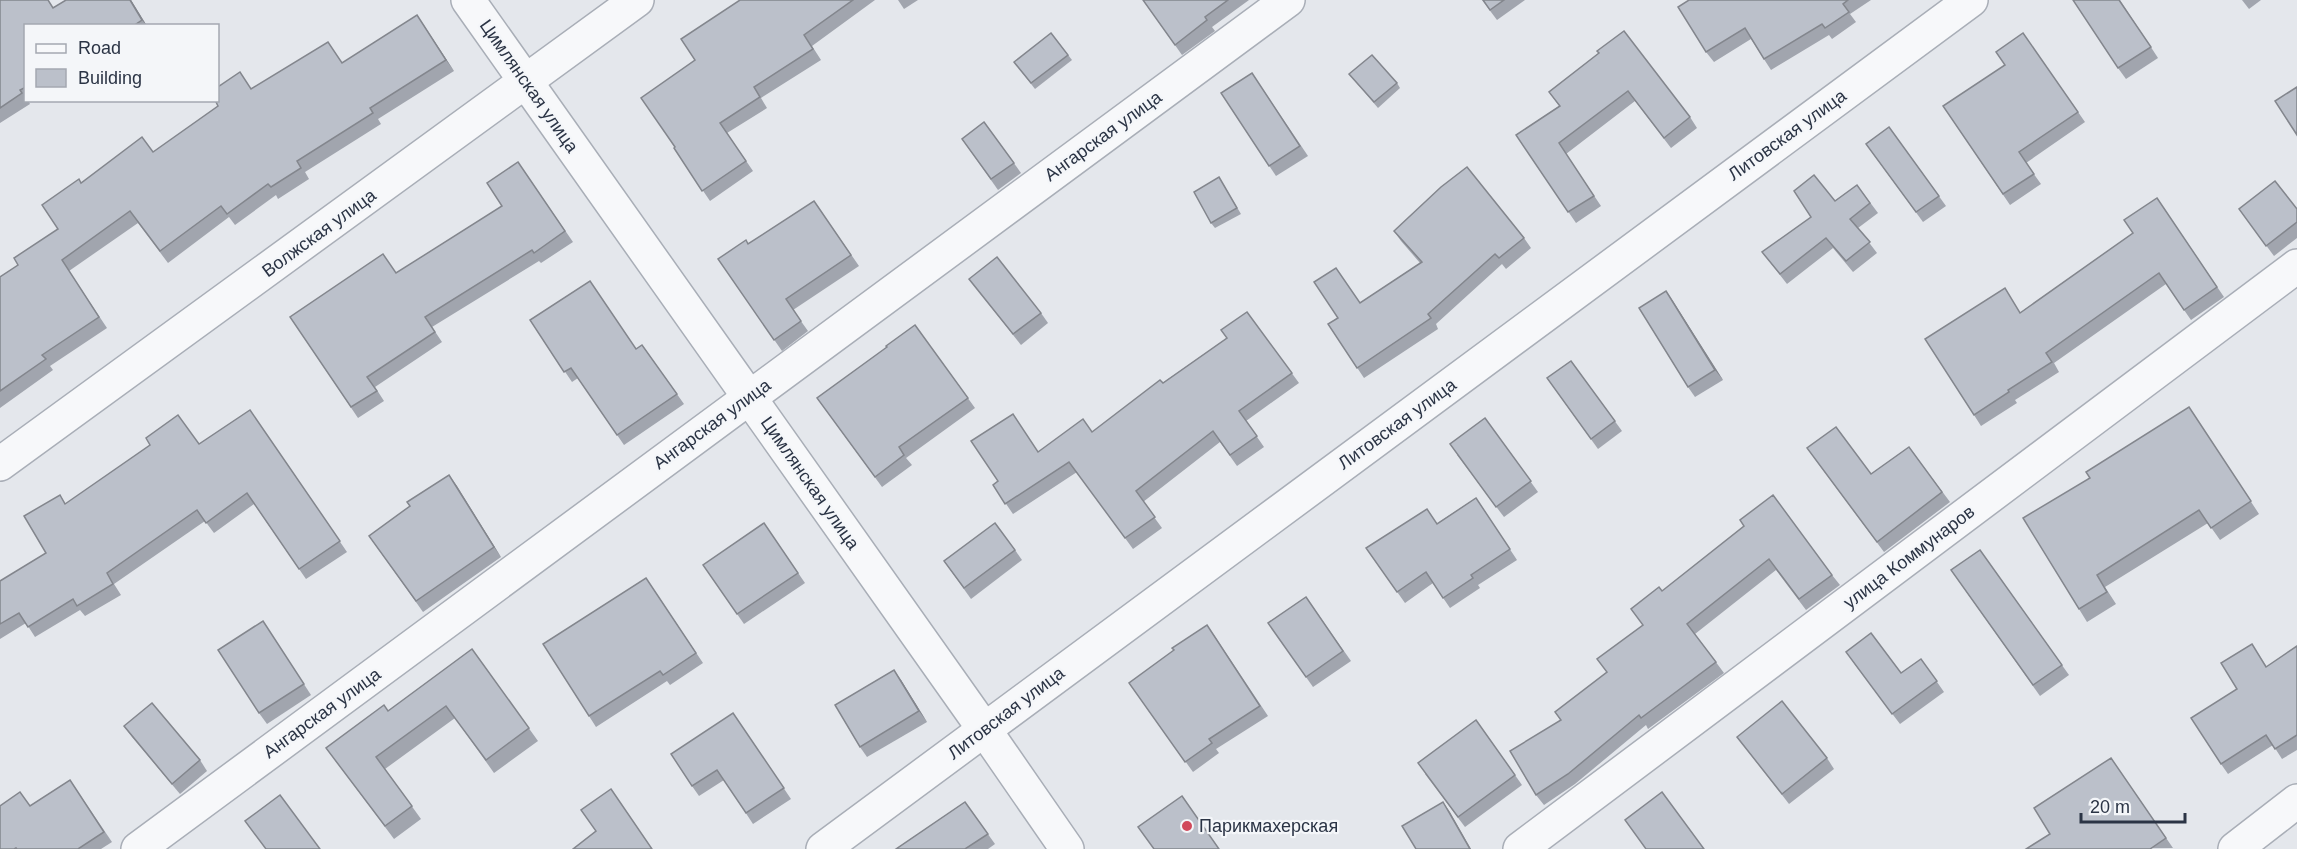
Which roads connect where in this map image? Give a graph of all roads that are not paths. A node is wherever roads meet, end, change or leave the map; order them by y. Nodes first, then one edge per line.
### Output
1 (468, 0) edge
2 (636, 0) edge
3 (1288, 0) edge
4 (1971, 0) edge
5 (526, 82) junction
6 (2297, 266) edge
7 (749, 396) junction
8 (0, 464) edge
9 (984, 729) junction
10 (2297, 801) edge
11 (138, 849) edge
12 (823, 849) edge
13 (1067, 849) edge
14 (1520, 849) edge
15 (2235, 849) edge

1 - 5 street, Цимлянская улица
2 - 5 street, Волжская улица
3 - 7 street, Ангарская улица
4 - 9 street, Литовская улица
5 - 7 street, Цимлянская улица
5 - 8 street, Волжская улица
6 - 14 street, улица Коммунаров
7 - 9 street, Цимлянская улица
7 - 11 street, Ангарская улица
9 - 12 street, Литовская улица
9 - 13 street, Цимлянская улица
10 - 15 street

